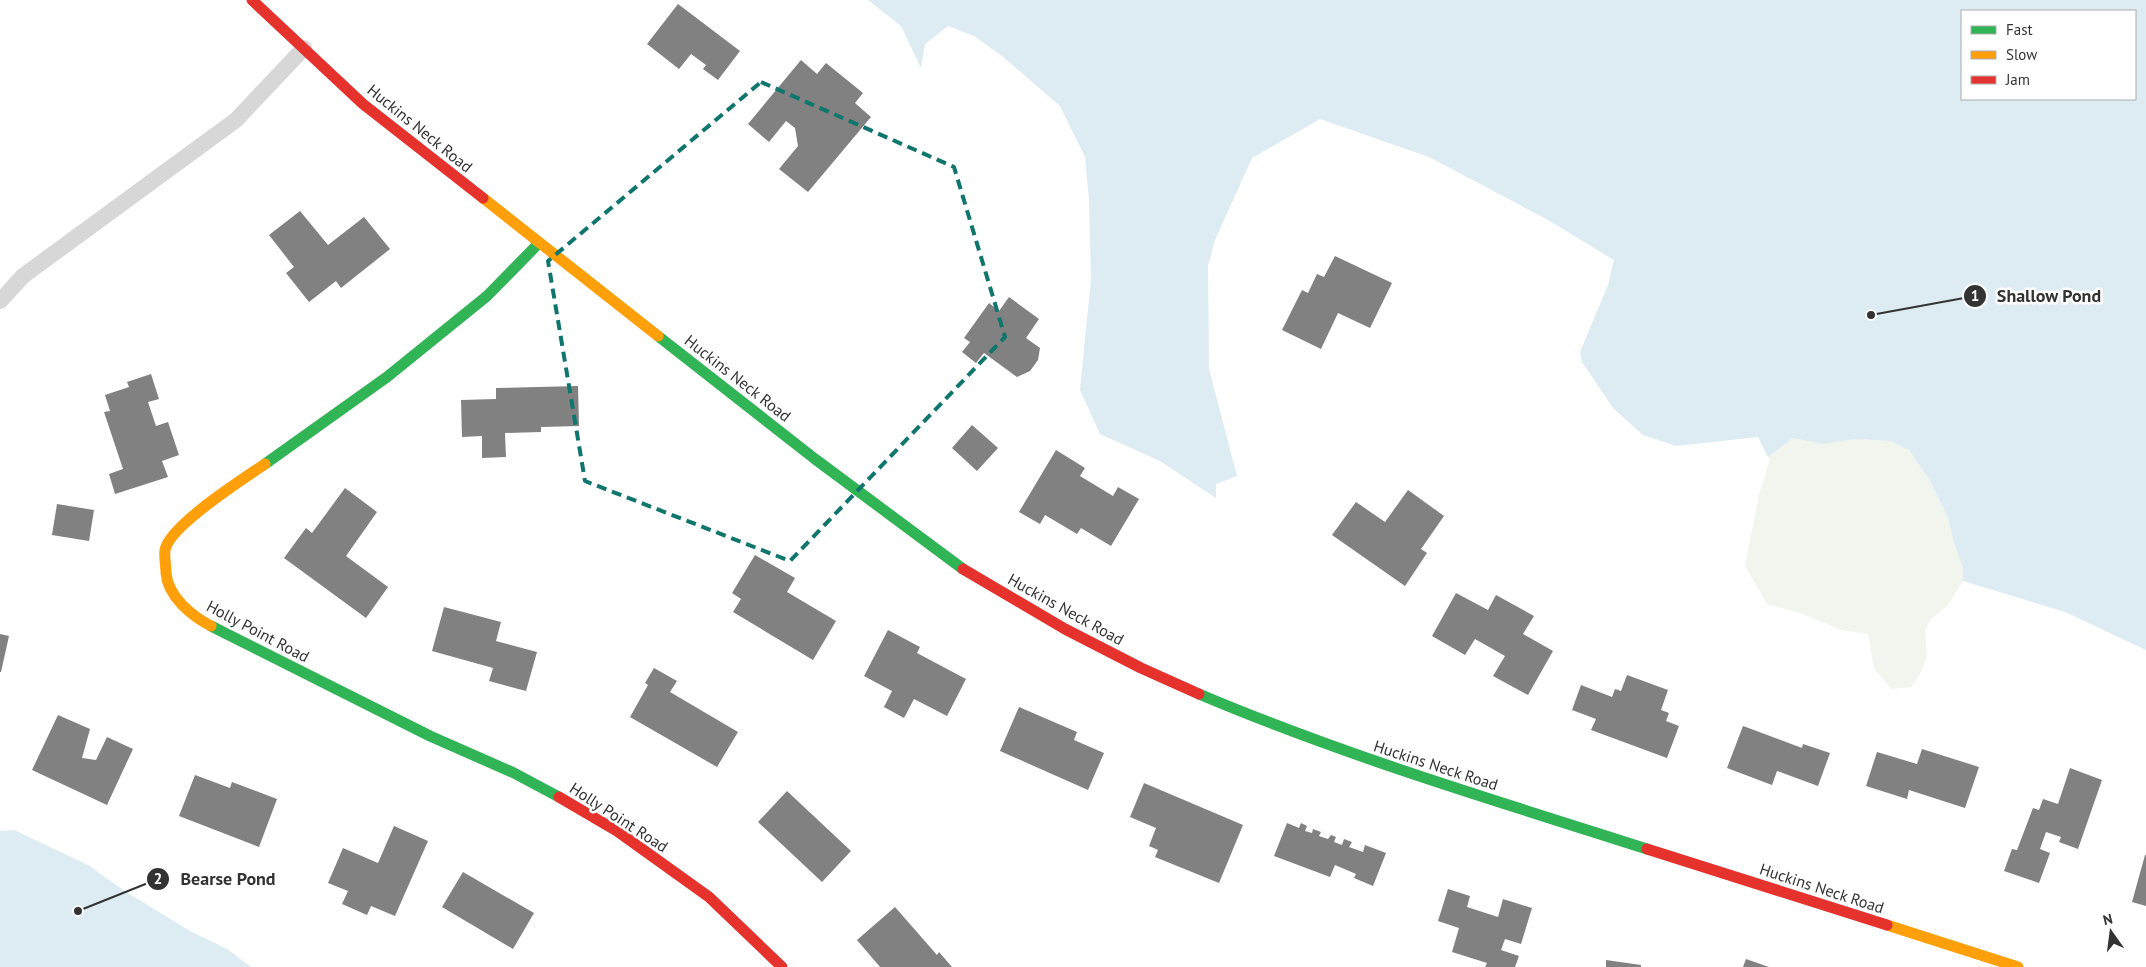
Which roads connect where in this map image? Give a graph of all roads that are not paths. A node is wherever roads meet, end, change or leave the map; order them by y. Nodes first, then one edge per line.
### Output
1 (252, 0) edge
2 (304, 48) junction
3 (539, 244) junction
4 (0, 301) edge
5 (782, 967) edge
6 (2018, 967) edge

1 - 2 street, Huckins Neck Road
2 - 3 street, Huckins Neck Road
2 - 4 lane
3 - 5 street, Holly Point Road
3 - 6 street, Huckins Neck Road

